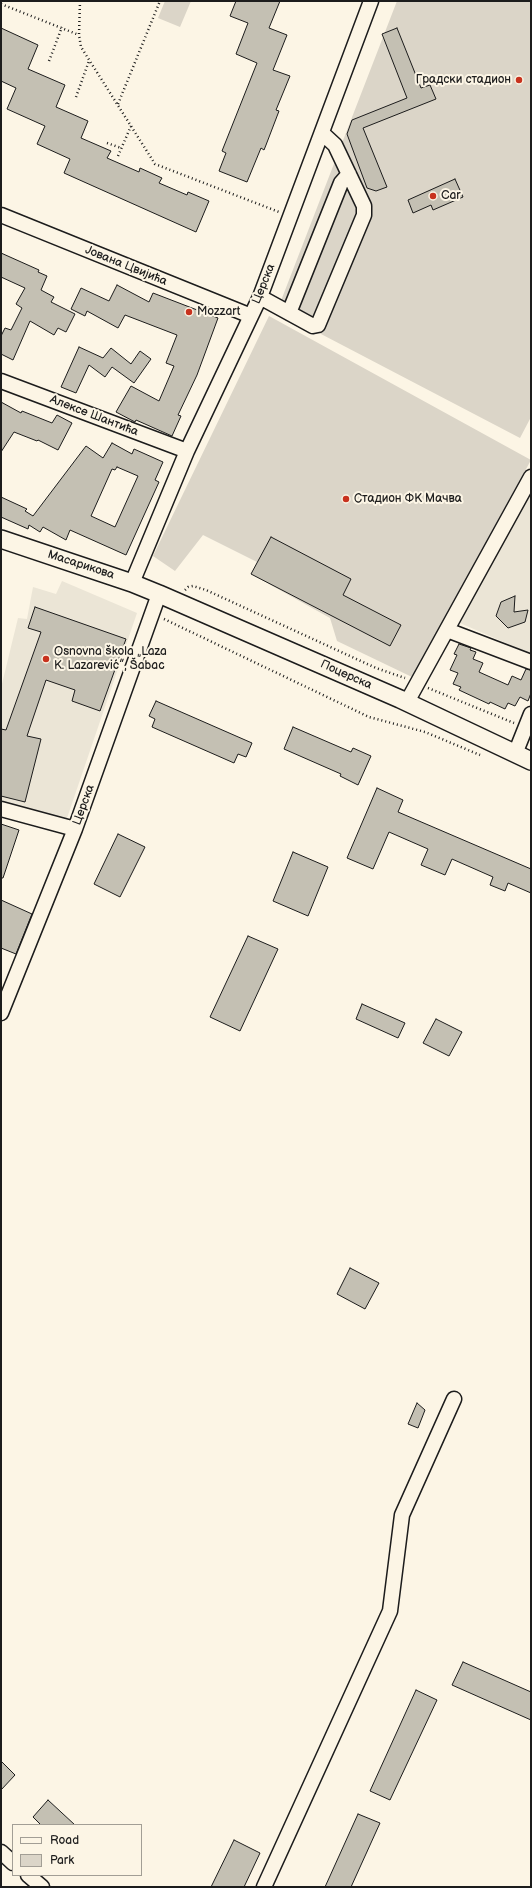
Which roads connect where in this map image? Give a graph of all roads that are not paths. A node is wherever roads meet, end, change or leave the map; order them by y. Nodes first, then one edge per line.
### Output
1 (371, 1) edge
2 (322, 133) junction
3 (349, 174) junction
4 (1, 215) edge
5 (260, 297) junction
6 (290, 313) junction
7 (251, 316) junction
8 (1, 381) edge
9 (187, 451) junction
10 (531, 476) edge
11 (1, 539) edge
12 (132, 582) junction
13 (159, 594) junction
14 (448, 630) junction
15 (531, 662) edge
16 (408, 702) junction
17 (531, 714) edge
18 (515, 754) junction
19 (531, 761) edge
20 (1, 809) edge
21 (75, 829) junction
22 (1, 1013) edge
23 (454, 1399) dead end
24 (1, 1852) edge
25 (12, 1862) edge
26 (29, 1876) edge
27 (42, 1887) edge
28 (264, 1887) edge

1 - 2 street, Церска
2 - 3 street
2 - 5 street, Церска
3 - 6 street
3 - 6 street
4 - 7 street, Јована Цвијића
5 - 6 street
5 - 7 street, Церска
7 - 9 street, Церска
8 - 9 street, Алексе Шантића
9 - 12 street, Церска
10 - 14 street
11 - 12 main road, Масарикова
12 - 13 main road, Масарикова
13 - 16 main road, Поцерска
13 - 21 street, Церска
14 - 15 street
14 - 16 street
16 - 18 main road, Поцерска
17 - 18 street
18 - 19 main road, Поцерска
20 - 21 street
21 - 22 street, Церска
23 - 28 street
24 - 25 street
26 - 27 street

